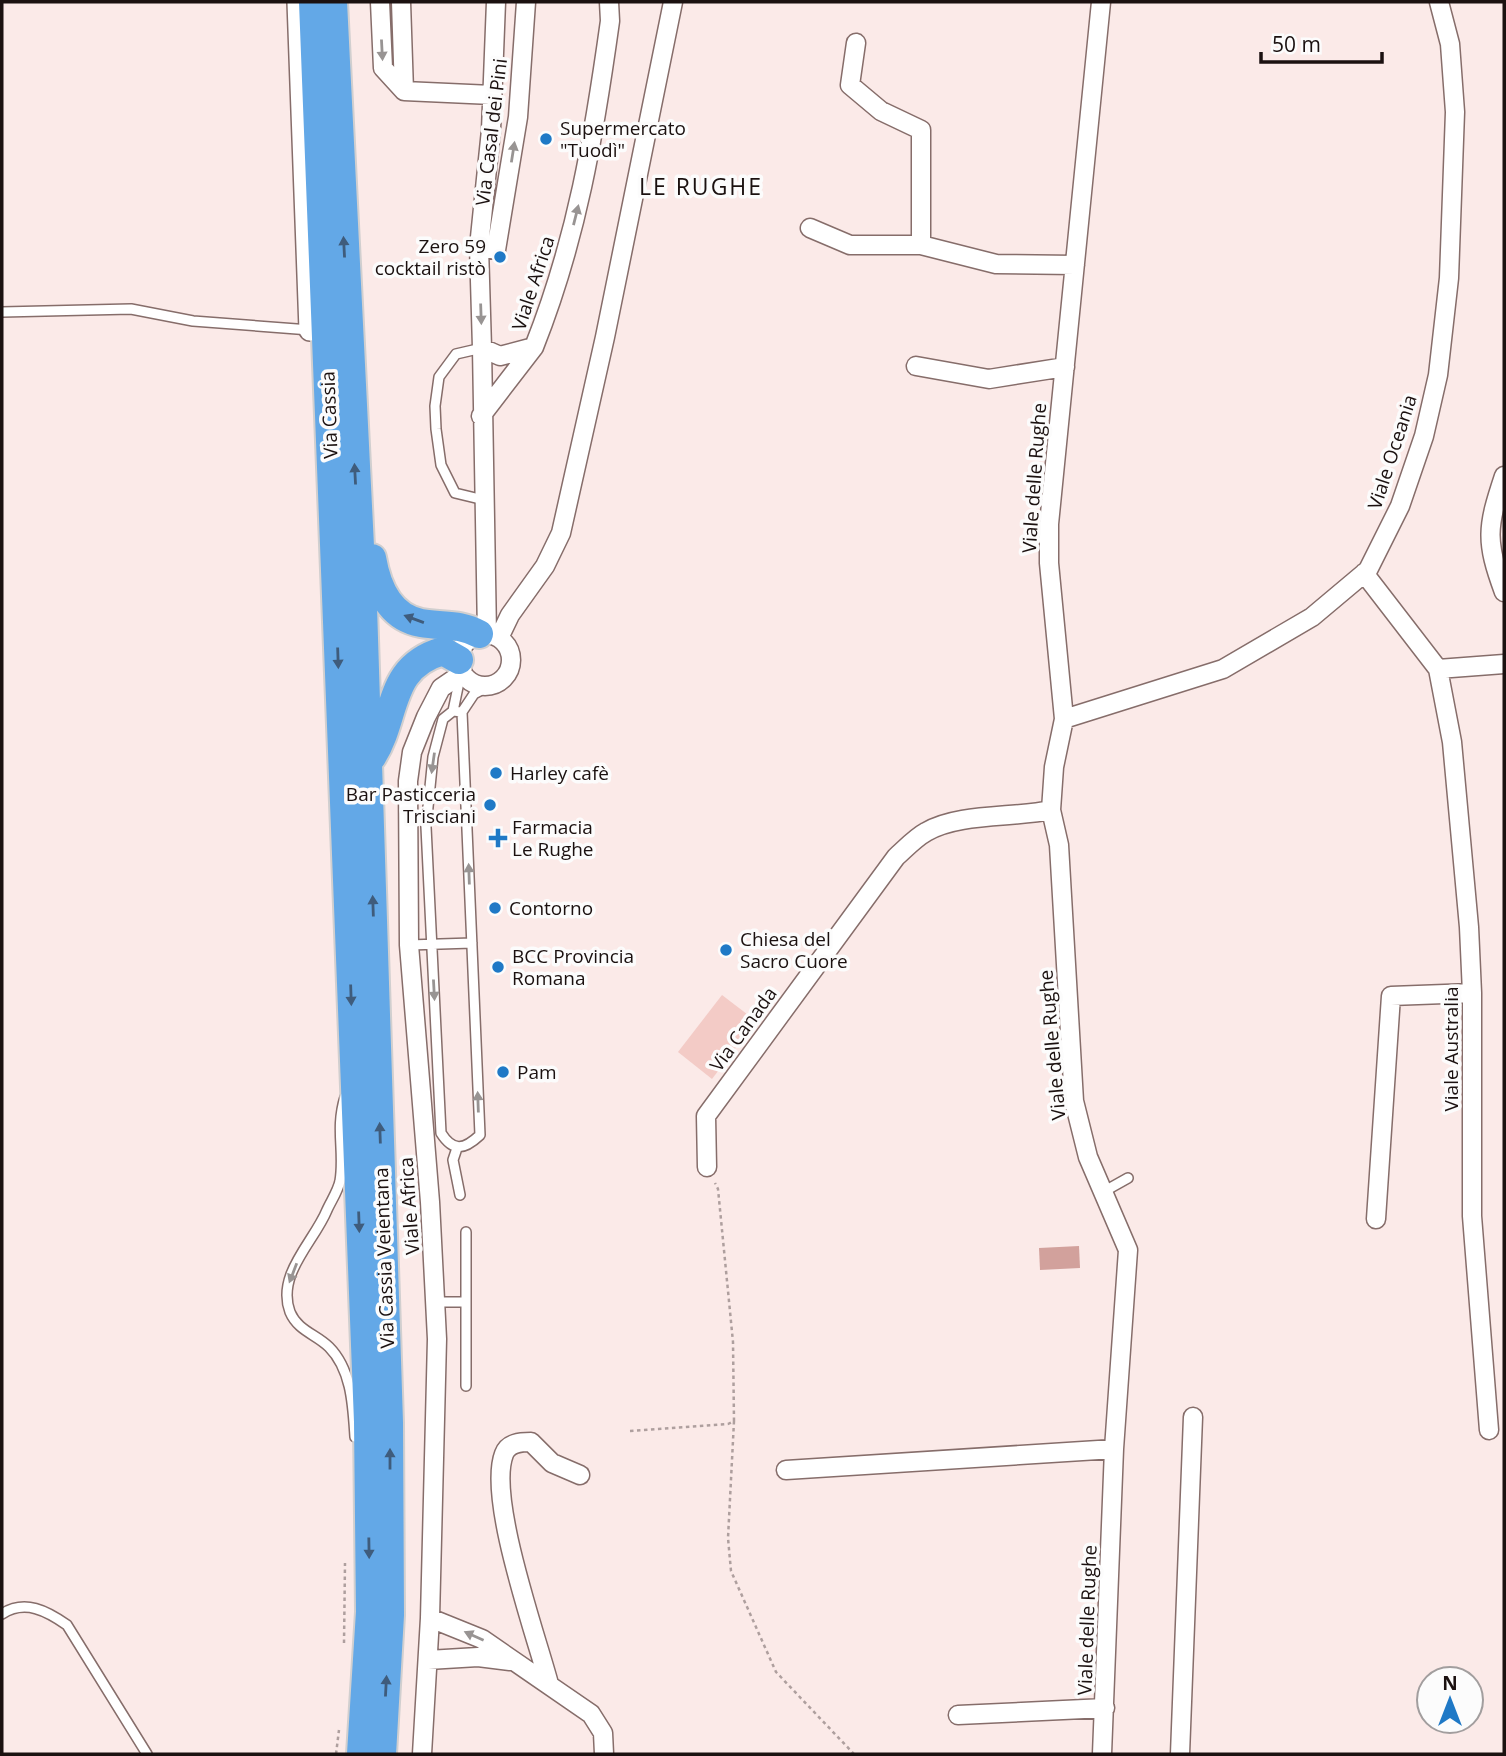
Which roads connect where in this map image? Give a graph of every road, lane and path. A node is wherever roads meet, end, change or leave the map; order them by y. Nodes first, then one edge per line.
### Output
1 (298, 2) edge
2 (313, 2) edge
3 (333, 2) edge
4 (380, 2) edge
5 (401, 2) edge
6 (496, 2) edge
7 (526, 2) edge
8 (609, 2) edge
9 (662, 2) edge
10 (673, 2) edge
11 (1101, 2) edge
12 (1439, 2) edge
13 (666, 27) junction
14 (856, 43) dead end
15 (404, 91) junction
16 (492, 95) junction
17 (810, 228) dead end
18 (921, 244) junction
19 (479, 247) junction
20 (1074, 265) junction
21 (2, 312) edge
22 (310, 330) junction
23 (534, 346) junction
24 (482, 348) junction
25 (916, 366) dead end
26 (1065, 367) junction
27 (481, 416) junction
28 (1504, 476) edge
29 (484, 500) junction
30 (357, 509) junction
31 (1364, 573) junction
32 (1504, 592) edge
33 (336, 605) junction
34 (488, 635) junction
35 (1504, 664) edge
36 (1438, 669) junction
37 (463, 670) junction
38 (491, 685) junction
39 (458, 711) junction
40 (1064, 719) junction
41 (369, 762) junction
42 (1051, 810) junction
43 (345, 829) joint
44 (432, 943) junction
45 (472, 943) junction
46 (409, 945) junction
47 (1472, 993) junction
48 (353, 1072) junction
49 (457, 1148) junction
50 (708, 1167) joint
51 (1128, 1178) dead end
52 (1103, 1192) junction
53 (460, 1195) dead end
54 (1376, 1219) dead end
55 (466, 1232) dead end
56 (436, 1302) junction
57 (466, 1302) junction
58 (466, 1385) dead end
59 (1193, 1417) dead end
60 (734, 1420) junction
61 (1489, 1430) dead end
62 (630, 1431) dead end
63 (1114, 1449) junction
64 (786, 1470) dead end
65 (580, 1475) dead end
66 (369, 1484) junction
67 (345, 1563) dead end
68 (2, 1614) edge
69 (430, 1618) junction
70 (344, 1654) dead end
71 (428, 1660) junction
72 (514, 1661) junction
73 (549, 1685) junction
74 (1105, 1708) junction
75 (958, 1715) dead end
76 (339, 1730) dead end
77 (147, 1754) edge
78 (336, 1754) edge
79 (361, 1754) edge
80 (382, 1754) edge
81 (422, 1754) edge
82 (604, 1754) edge
83 (854, 1754) edge
84 (1102, 1754) edge
85 (1180, 1754) edge

1 - 22 street
2 - 33 highway, Via Cassia
30 -> 3 highway, Via Cassia
4 -> 15 street
5 - 15 street
6 - 16 street, Viale Africa
19 -> 7 street, Via Casal dei Pini
23 -> 8 street, Viale Africa
9 - 13 street
10 - 13 street, Viale Africa
11 - 20 street, Viale delle Rughe
12 - 31 street, Viale Oceania
13 - 34 street, Viale Africa
14 - 18 street
15 - 16 street
16 - 19 street, Viale Africa
17 - 18 street
18 - 20 street
19 -> 24 street, Viale Africa
20 - 26 street, Viale delle Rughe
21 - 22 lane
22 - 33 highway
23 - 24 street, Viale Africa
23 - 27 street
24 - 27 street
24 - 29 lane
25 - 26 street, Viale delle Rughe
26 - 40 street, Viale delle Rughe
27 - 29 street
28 - 32 street
29 - 34 street
34 -> 30 highway
30 - 41 highway, Via Cassia
31 - 36 street, Viale Australia
31 - 40 street, Viale Oceania
33 -> 43 highway, Via Cassia
34 - 37 street, Viale Africa
34 - 38 street
35 - 36 street
36 - 47 street, Viale Australia
37 - 38 street
37 - 39 lane
37 - 41 highway
37 - 46 street, Viale Africa
38 - 39 lane
39 -> 44 lane
45 -> 39 lane
40 - 42 street, Viale delle Rughe
80 -> 41 highway, Via Cassia Veientana
42 - 50 street, Via Canada
42 - 52 street, Viale delle Rughe
43 -> 48 highway, Via Cassia Veientana
44 - 45 lane
44 - 46 lane
44 -> 49 lane
49 -> 45 lane
46 - 56 street, Viale Africa
47 - 54 street
47 - 61 street, Viale Australia
48 -> 66 highway, Via Cassia Veientana
48 -> 66 lane
49 - 53 lane
50 - 60 path
51 - 52 lane
52 - 63 street, Viale delle Rughe
55 - 57 lane
56 - 57 lane
56 - 69 street, Viale Africa
57 - 58 lane
59 - 85 street
60 - 62 path
60 - 83 path
63 - 64 street
63 - 74 street, Viale delle Rughe
65 - 73 street
66 -> 79 highway, Via Cassia Veientana
67 - 70 path
68 - 77 lane
69 - 71 street, Viale Africa
72 -> 69 street
71 - 72 street
71 - 81 street, Viale Africa
72 - 73 street
73 - 82 street
74 - 75 street
74 - 84 street, Viale delle Rughe
76 - 78 path

